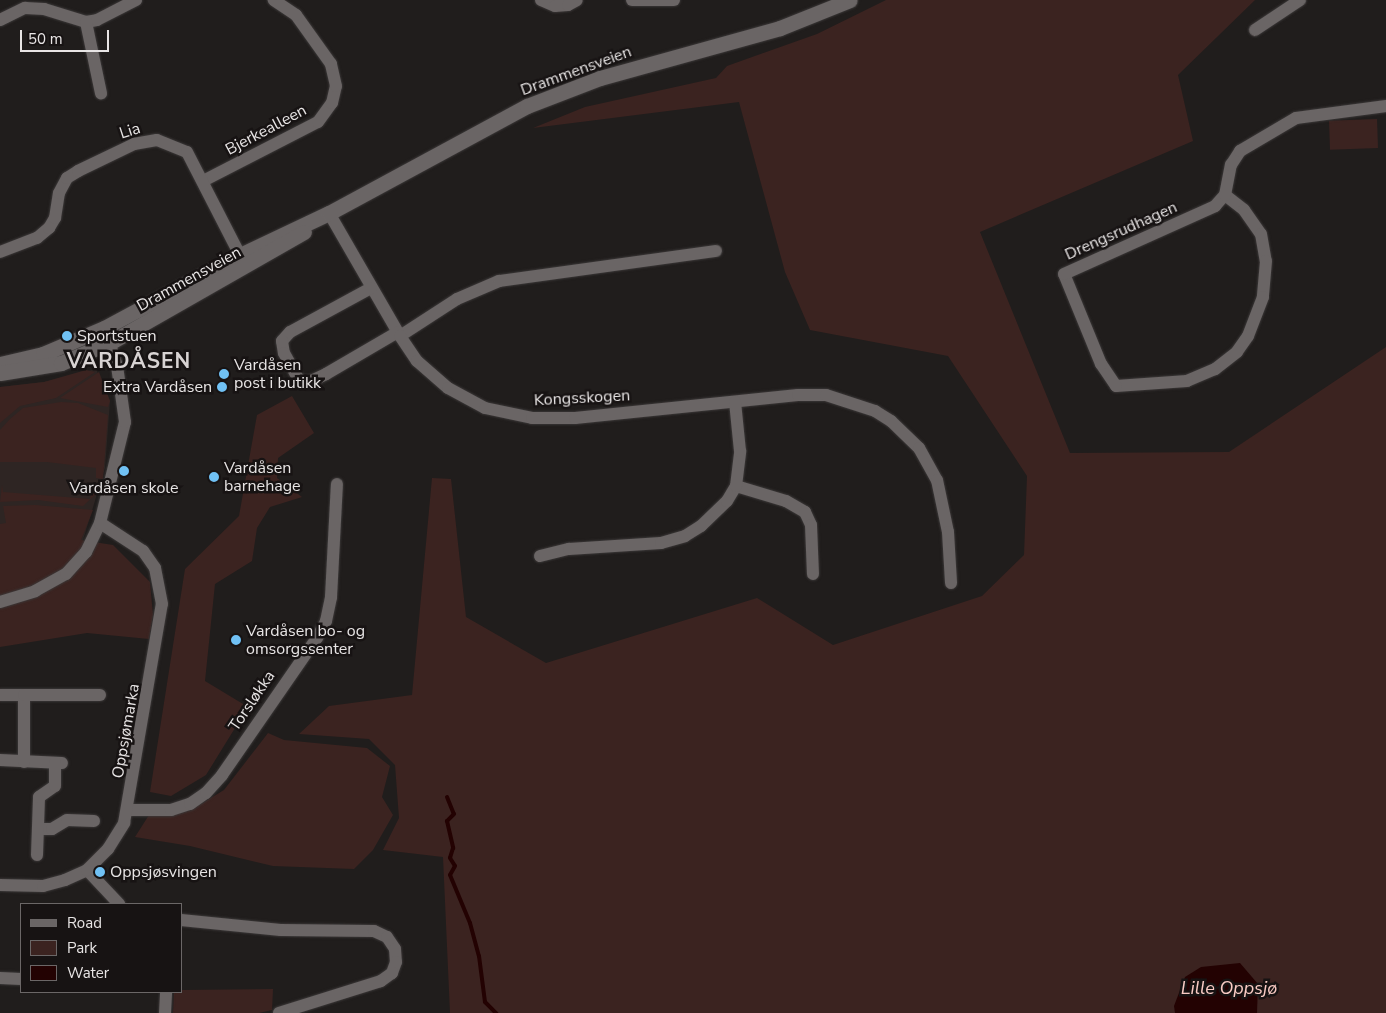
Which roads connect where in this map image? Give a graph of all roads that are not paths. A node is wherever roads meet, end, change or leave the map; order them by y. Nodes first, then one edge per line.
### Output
1 (136, 0) edge
2 (274, 0) edge
3 (542, 0) edge
4 (577, 0) edge
5 (632, 0) edge
6 (674, 0) edge
7 (850, 0) edge
8 (1300, 0) edge
9 (0, 20) edge
10 (86, 22) junction
11 (1255, 30) dead end
12 (101, 93) dead end
13 (1386, 106) edge
14 (204, 181) junction
15 (1225, 195) junction
16 (329, 213) junction
17 (716, 251) dead end
18 (0, 252) edge
19 (243, 261) junction
20 (371, 288) junction
21 (104, 328) junction
22 (399, 334) junction
23 (111, 342) junction
24 (0, 364) edge
25 (0, 373) edge
26 (735, 402) junction
27 (337, 484) dead end
28 (736, 486) junction
29 (100, 523) junction
30 (540, 556) dead end
31 (813, 574) dead end
32 (951, 584) dead end
33 (0, 602) edge
34 (0, 694) edge
35 (24, 695) junction
36 (100, 695) dead end
37 (0, 760) edge
38 (24, 762) junction
39 (127, 810) junction
40 (94, 821) dead end
41 (38, 829) junction
42 (37, 854) dead end
43 (87, 870) junction
44 (0, 885) edge
45 (118, 903) edge
46 (182, 920) edge
47 (0, 978) edge
48 (20, 979) edge
49 (166, 993) edge
50 (165, 1013) edge
51 (279, 1013) edge

1 - 10 street
2 - 14 street, Bjerkealleen
3 - 4 street
5 - 6 street
7 - 16 main road, Drammensveien
8 - 11 street
9 - 10 street
10 - 12 street
13 - 15 street
14 - 18 street, Lia
14 - 19 street, Lia
15 - 15 street, Drengsrudhagen
16 - 19 main road, Drammensveien
16 - 20 street, Kongsskogen
17 - 22 street
19 - 21 main road, Drammensveien
19 - 23 main road, Drammensveien
20 - 22 street, Kongsskogen
20 - 22 street
21 - 23 street
21 - 24 main road, Drammensveien
22 - 26 street, Kongsskogen
23 - 25 main road, Drammensveien
23 - 29 street
26 - 28 street
26 - 32 street, Kongsskogen
27 - 39 street, Torsløkka
28 - 30 street
28 - 31 street
29 - 33 street
29 - 39 street, Oppsjømarka
34 - 35 street
35 - 36 street
35 - 38 street
37 - 38 street
38 - 41 street
39 - 43 street, Oppsjømarka
40 - 41 street
41 - 42 street
43 - 44 street, Oppsjømarka
43 - 45 street
46 - 51 street
47 - 48 street
49 - 50 street

